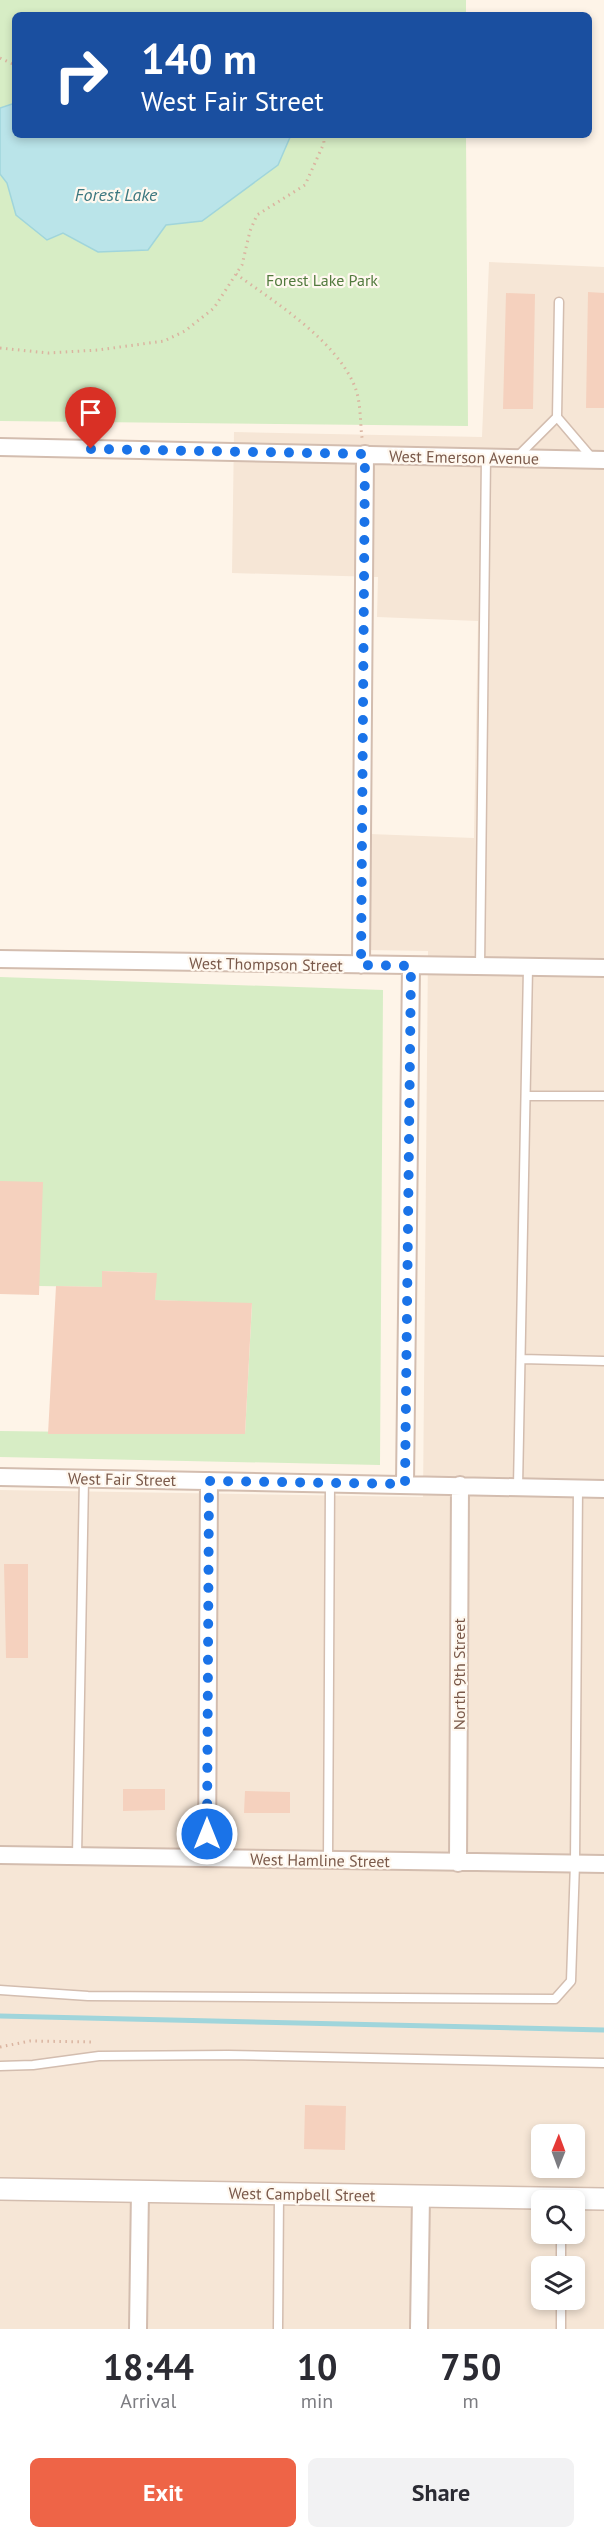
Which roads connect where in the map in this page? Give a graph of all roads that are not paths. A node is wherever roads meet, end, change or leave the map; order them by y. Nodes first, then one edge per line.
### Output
1 (559, 302) dead end
2 (557, 417) junction
3 (0, 447) edge
4 (365, 454) junction
5 (486, 457) junction
6 (516, 458) junction
7 (599, 460) edge
8 (0, 959) edge
9 (361, 965) junction
10 (411, 966) junction
11 (480, 967) junction
12 (528, 968) junction
13 (604, 969) edge
14 (526, 1096) junction
15 (604, 1096) edge
16 (521, 1359) junction
17 (604, 1361) edge
18 (0, 1477) edge
19 (84, 1479) junction
20 (209, 1481) junction
21 (330, 1483) junction
22 (405, 1484) junction
23 (460, 1485) junction
24 (518, 1487) junction
25 (578, 1488) junction
26 (604, 1489) edge
27 (0, 1856) edge
28 (77, 1856) junction
29 (207, 1858) junction
30 (328, 1860) junction
31 (458, 1863) junction
32 (575, 1863) junction
33 (604, 1864) edge
34 (0, 1990) edge
35 (604, 2063) edge
36 (0, 2066) edge
37 (0, 2189) edge
38 (140, 2191) junction
39 (279, 2194) junction
40 (421, 2196) junction
41 (531, 2198) edge
42 (585, 2199) edge
43 (604, 2199) edge
44 (561, 2310) edge
45 (138, 2329) edge
46 (278, 2329) edge
47 (419, 2329) edge
48 (561, 2329) edge

1 - 2 lane
2 - 6 lane
2 - 7 lane
3 - 4 street, West Emerson Avenue
4 - 5 street, West Emerson Avenue
4 - 9 street
5 - 6 street, West Emerson Avenue
5 - 11 lane
6 - 7 street, West Emerson Avenue
8 - 9 street, West Thompson Street
9 - 10 street, West Thompson Street
10 - 11 street, West Thompson Street
10 - 22 street
11 - 12 street, West Thompson Street
12 - 13 street, West Thompson Street
12 - 14 lane
14 - 15 lane
14 - 16 lane
16 - 17 lane
16 - 24 lane
18 - 19 street, West Fair Street
19 - 20 street, West Fair Street
19 - 28 lane
20 - 21 street, West Fair Street
20 - 29 street
21 - 22 street, West Fair Street
21 - 30 lane
22 - 23 street, West Fair Street
23 - 24 street, West Fair Street
23 - 31 street, North 9th Street
24 - 25 street, West Fair Street
25 - 26 street, West Fair Street
25 - 32 lane
27 - 28 street, West Hamline Street
28 - 29 street, West Hamline Street
29 - 30 street, West Hamline Street
30 - 31 street, West Hamline Street
31 - 32 street, West Hamline Street
32 - 33 street, West Hamline Street
32 - 34 lane
35 - 36 lane
37 - 38 street, West Campbell Street
38 - 39 street, West Campbell Street
38 - 45 street
39 - 40 street, West Campbell Street
39 - 46 lane
40 - 41 street, West Campbell Street
40 - 47 street
42 - 43 street, West Campbell Street
44 - 48 lane

